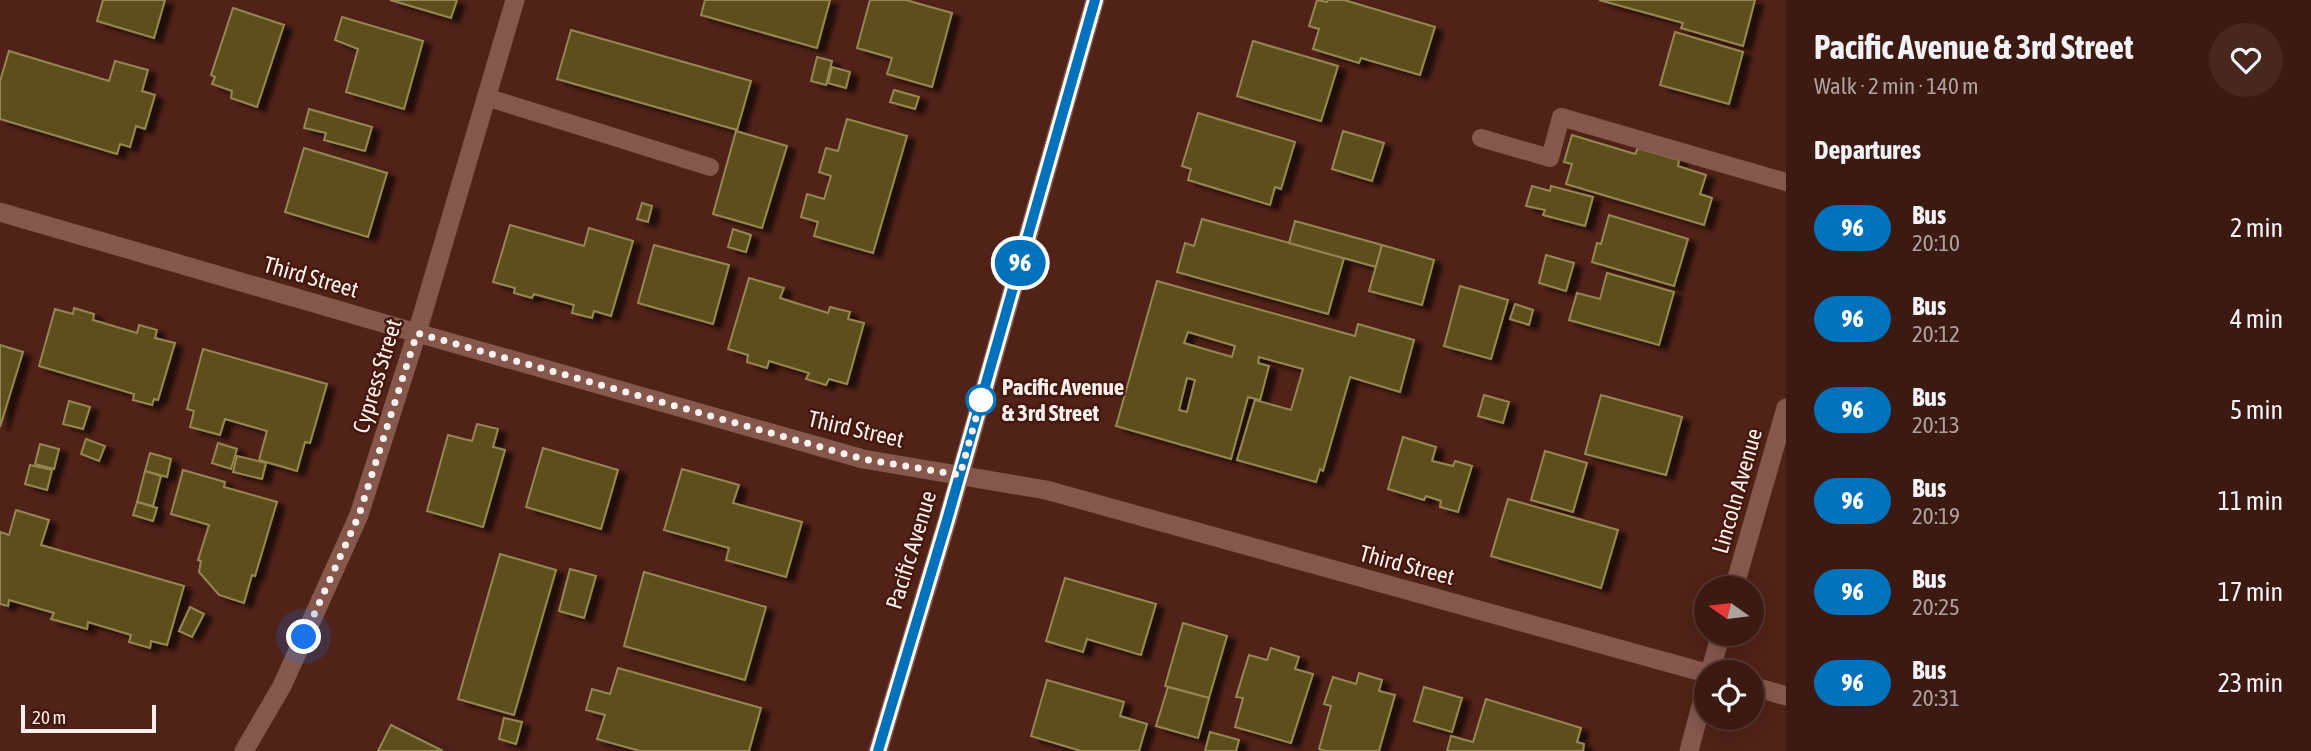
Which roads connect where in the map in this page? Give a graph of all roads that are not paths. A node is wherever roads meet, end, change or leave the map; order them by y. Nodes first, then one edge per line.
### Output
1 (515, 0) edge
2 (1095, 0) edge
3 (486, 97) junction
4 (1481, 138) dead end
5 (710, 167) dead end
6 (1786, 182) edge
7 (0, 212) edge
8 (417, 333) junction
9 (1786, 408) edge
10 (960, 475) junction
11 (1737, 576) edge
12 (1694, 668) edge
13 (1764, 690) edge
14 (1786, 696) edge
15 (1695, 730) edge
16 (244, 751) edge
17 (878, 751) edge
18 (1689, 751) edge

1 - 3 street, Cypress Street
2 - 10 street, Pacific Avenue
3 - 5 lane
3 - 8 street, Cypress Street
4 - 6 lane
7 - 8 street, Third Street
8 - 10 street, Third Street
8 - 16 street, Cypress Street
9 - 11 street, Lincoln Avenue
10 - 12 street, Third Street
10 - 17 street, Pacific Avenue
13 - 14 street
15 - 18 street

